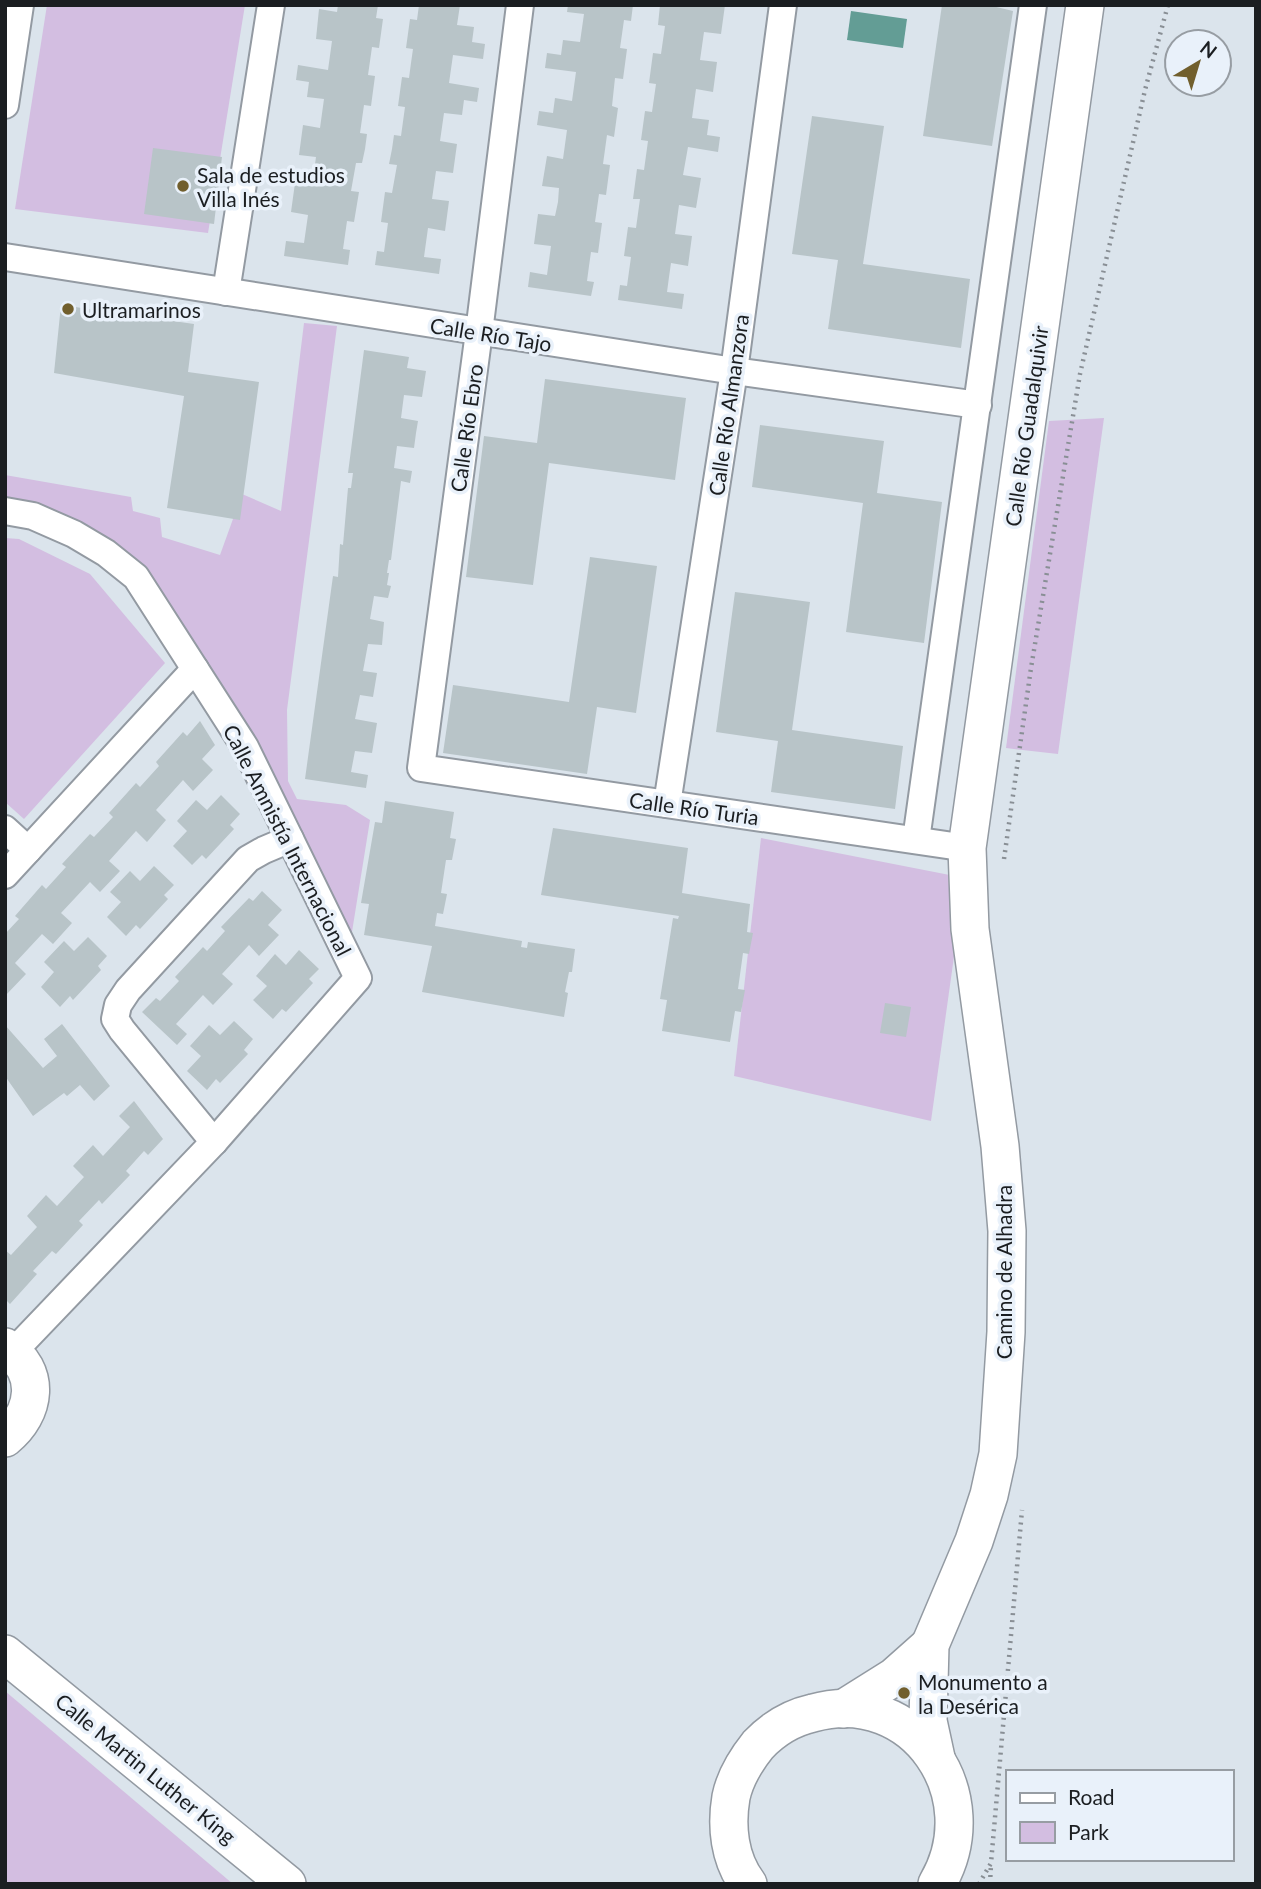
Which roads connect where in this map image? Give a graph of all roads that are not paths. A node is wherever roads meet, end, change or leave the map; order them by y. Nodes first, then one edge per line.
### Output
1 (20, 5) edge
2 (271, 5) edge
3 (520, 5) edge
4 (783, 5) edge
5 (1033, 5) edge
6 (1085, 5) edge
7 (5, 105) edge
8 (5, 257) edge
9 (226, 292) junction
10 (479, 332) junction
11 (734, 371) junction
12 (978, 404) junction
13 (5, 511) edge
14 (195, 669) junction
15 (421, 768) joint
16 (667, 804) junction
17 (5, 829) edge
18 (290, 839) junction
19 (916, 840) junction
20 (967, 848) junction
21 (28, 850) junction
22 (5, 875) edge
23 (214, 1142) junction
24 (9, 1350) edge
25 (5, 1438) edge
26 (930, 1645) junction
27 (5, 1654) edge
28 (843, 1709) junction
29 (936, 1758) junction
30 (287, 1884) edge
31 (748, 1884) edge
32 (937, 1884) edge

1 - 7 street
2 - 9 street
3 - 10 street, Calle Río Ebro
4 - 11 street, Calle Río Almanzora
5 - 12 street
6 - 20 street, Calle Río Guadalquivir
8 - 9 street, Calle Río Tajo
9 - 10 street, Calle Río Tajo
10 - 11 street, Calle Río Tajo
10 - 15 street, Calle Río Ebro
11 - 12 street, Calle Río Tajo
11 - 16 street, Calle Río Almanzora
12 - 19 street
13 - 14 street, Calle Amnistía Internacional
14 - 18 street, Calle Amnistía Internacional
14 - 21 street
15 - 16 street, Calle Río Turia
16 - 19 street, Calle Río Turia
17 - 21 street
18 - 23 street, Calle Amnistía Internacional
18 - 23 street
19 - 20 street, Calle Río Turia
20 - 26 street, Camino de Alhadra
21 - 22 street
23 - 24 street, Calle Amnistía Internacional
24 - 25 street
26 - 28 street, Camino de Alhadra
26 - 29 street, Camino de Alhadra
27 - 30 street, Calle Martin Luther King
28 - 29 street
28 - 31 street
29 - 32 street

